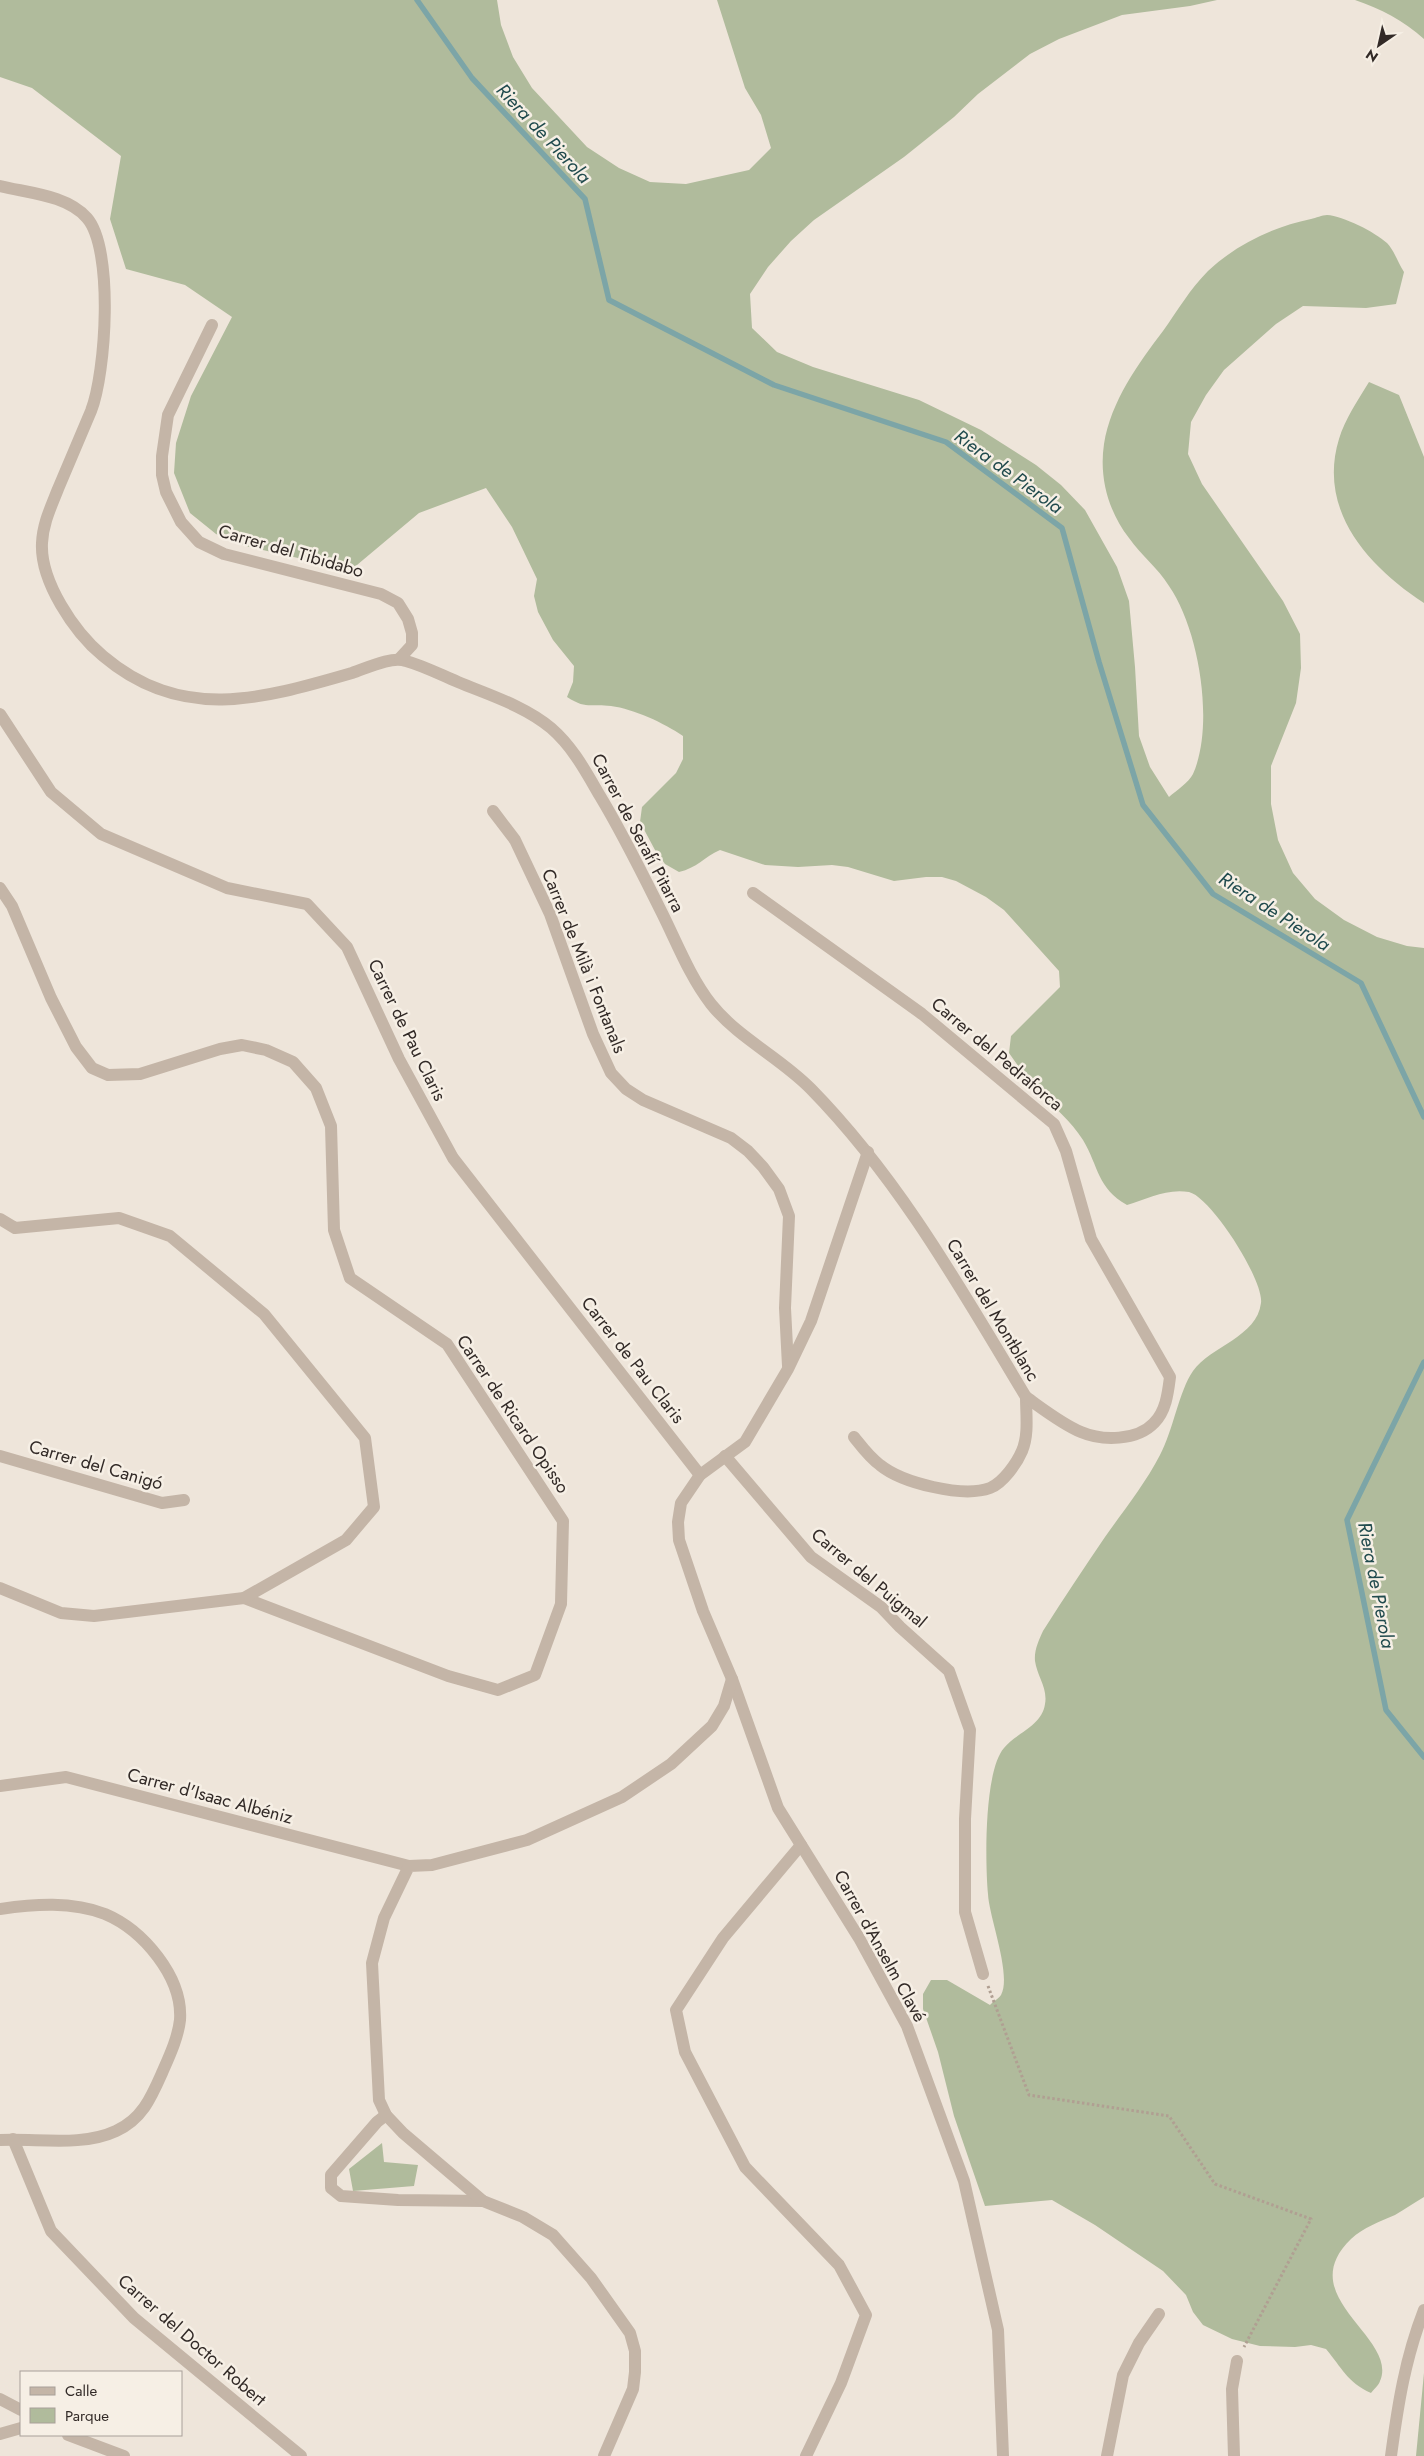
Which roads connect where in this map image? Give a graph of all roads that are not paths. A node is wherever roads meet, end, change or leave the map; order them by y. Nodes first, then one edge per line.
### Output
1 (0, 186) edge
2 (212, 325) dead end
3 (400, 658) junction
4 (0, 714) edge
5 (493, 811) dead end
6 (0, 888) edge
7 (753, 893) dead end
8 (868, 1152) junction
9 (0, 1219) edge
10 (788, 1368) junction
11 (1026, 1397) junction
12 (854, 1437) dead end
13 (0, 1456) edge
14 (725, 1456) junction
15 (700, 1475) junction
16 (184, 1500) dead end
17 (0, 1588) edge
18 (244, 1598) junction
19 (732, 1679) junction
20 (0, 1786) edge
21 (801, 1845) junction
22 (409, 1866) junction
23 (0, 1909) edge
24 (983, 1974) road end
25 (386, 2115) junction
26 (13, 2139) junction
27 (0, 2140) edge
28 (483, 2201) junction
29 (1424, 2310) edge
30 (1159, 2314) dead end
31 (1237, 2361) road end
32 (0, 2399) edge
33 (20, 2409) edge
34 (20, 2428) edge
35 (0, 2434) edge
36 (71, 2436) edge
37 (124, 2456) edge
38 (301, 2456) edge
39 (604, 2456) edge
40 (806, 2456) edge
41 (1003, 2456) edge
42 (1107, 2456) edge
43 (1234, 2456) edge
44 (1391, 2456) edge

1 - 3 street
2 - 3 street, Carrer del Tibidabo
3 - 8 street, Carrer de Serafí Pitarra
4 - 15 street, Carrer de Pau Claris
5 - 10 street, Carrer de Milà i Fontanals
6 - 18 street, Carrer de Ricard Opisso
7 - 11 street, Carrer del Pedraforca
8 - 10 street, Carrer d'Anselm Clavé
8 - 11 street, Carrer del Montblanc
9 - 18 street
10 - 14 street, Carrer d'Anselm Clavé
11 - 12 street, Carrer del Montblanc
13 - 16 street, Carrer del Canigó
14 - 15 street, Carrer d'Anselm Clavé
14 - 24 street, Carrer del Puigmal
15 - 19 street, Carrer d'Anselm Clavé
17 - 18 street
19 - 21 street, Carrer d'Anselm Clavé
19 - 22 street, Carrer d'Isaac Albéniz
20 - 22 street, Carrer d'Isaac Albéniz
21 - 40 street
21 - 41 street, Carrer d'Anselm Clavé
22 - 25 street
23 - 26 street
25 - 28 street
25 - 28 street
26 - 27 street
26 - 38 street, Carrer del Doctor Robert
28 - 39 street
29 - 44 street
30 - 42 street
31 - 43 street
32 - 33 street
34 - 35 street
36 - 37 street

